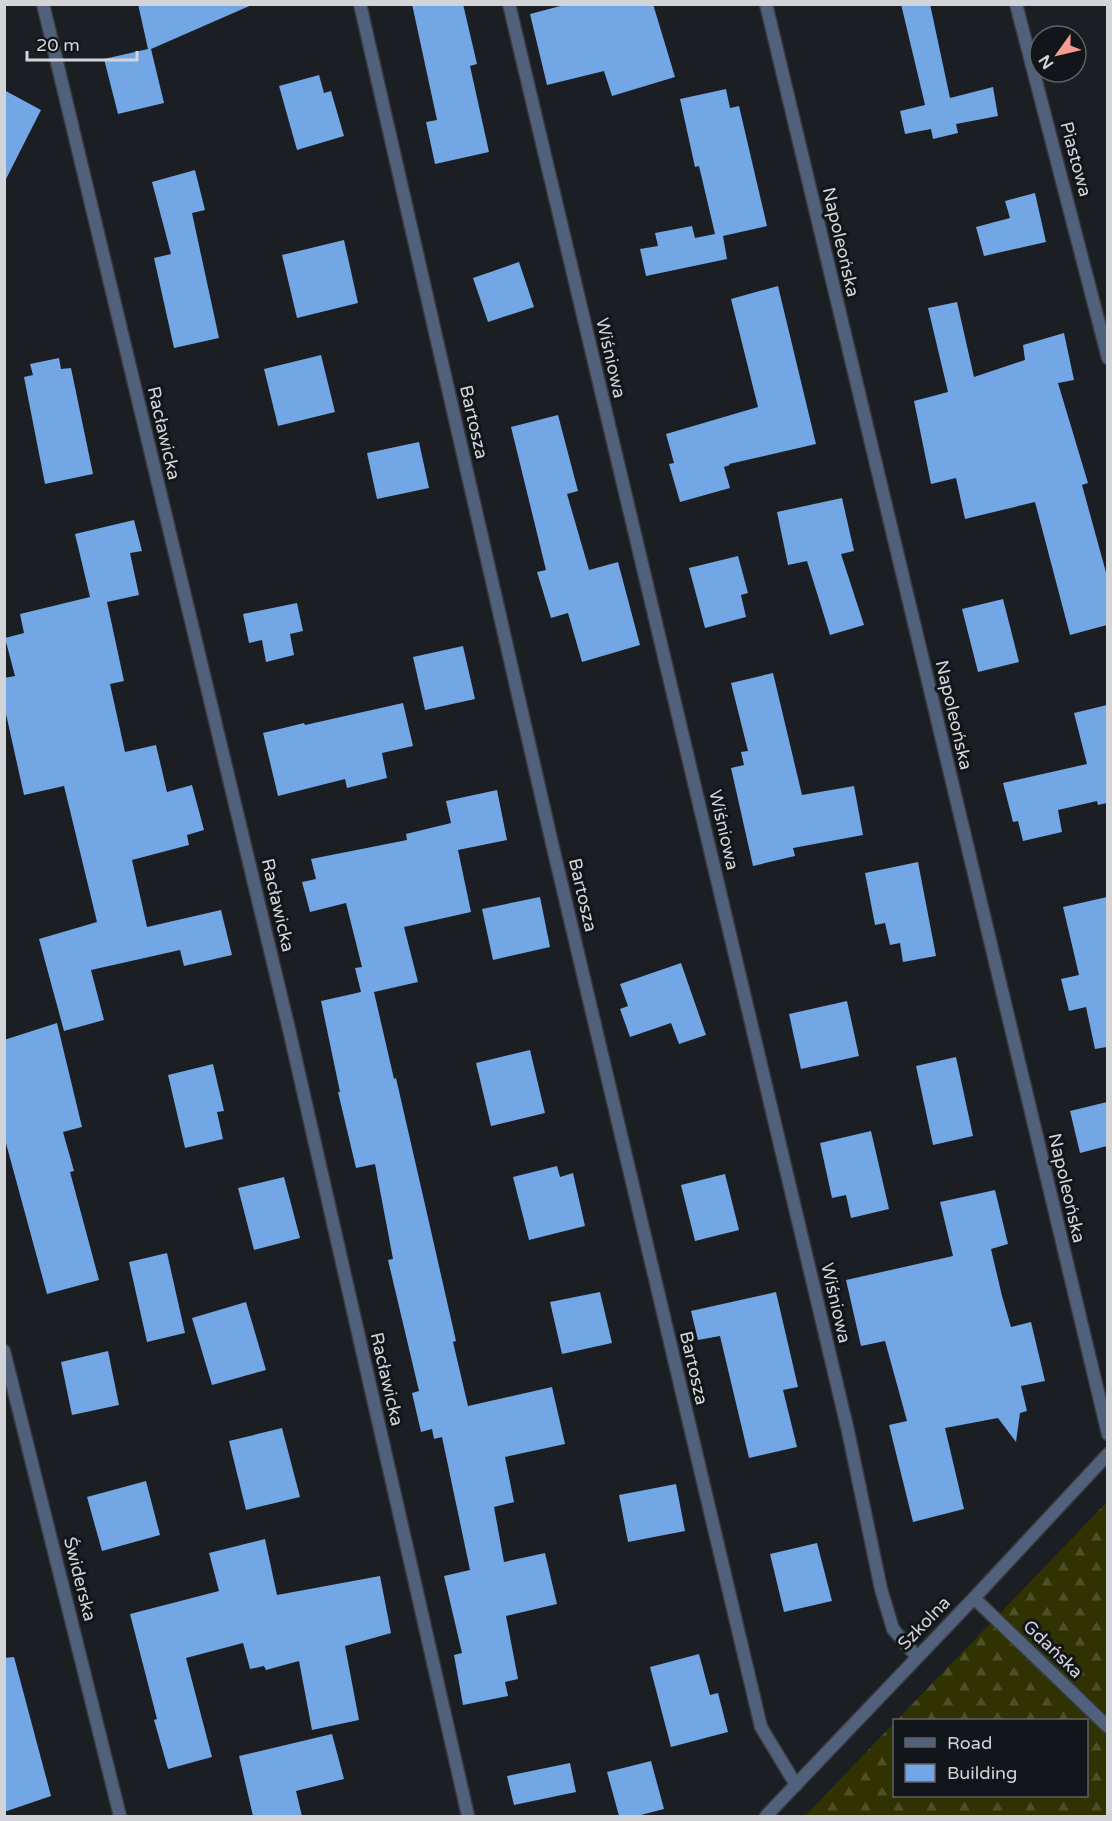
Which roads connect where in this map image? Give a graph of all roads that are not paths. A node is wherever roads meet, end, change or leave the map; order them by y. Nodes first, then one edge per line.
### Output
1 (43, 4) edge
2 (360, 4) edge
3 (509, 4) edge
4 (766, 4) edge
5 (1016, 4) edge
6 (1107, 358) edge
7 (4, 1351) edge
8 (1107, 1434) edge
9 (1107, 1454) edge
10 (974, 1598) junction
11 (917, 1657) junction
12 (1107, 1726) edge
13 (796, 1785) junction
14 (120, 1816) edge
15 (468, 1816) edge
16 (766, 1816) edge

1 - 15 street, Racławicka
2 - 13 street, Bartosza
3 - 11 street, Wiśniowa
4 - 8 street, Napoleońska
5 - 6 street, Piastowa
7 - 14 street, Świderska
9 - 10 street, Szkolna
10 - 11 street, Szkolna
10 - 12 street, Gdańska
11 - 13 street, Szkolna
13 - 16 street, Szkolna

